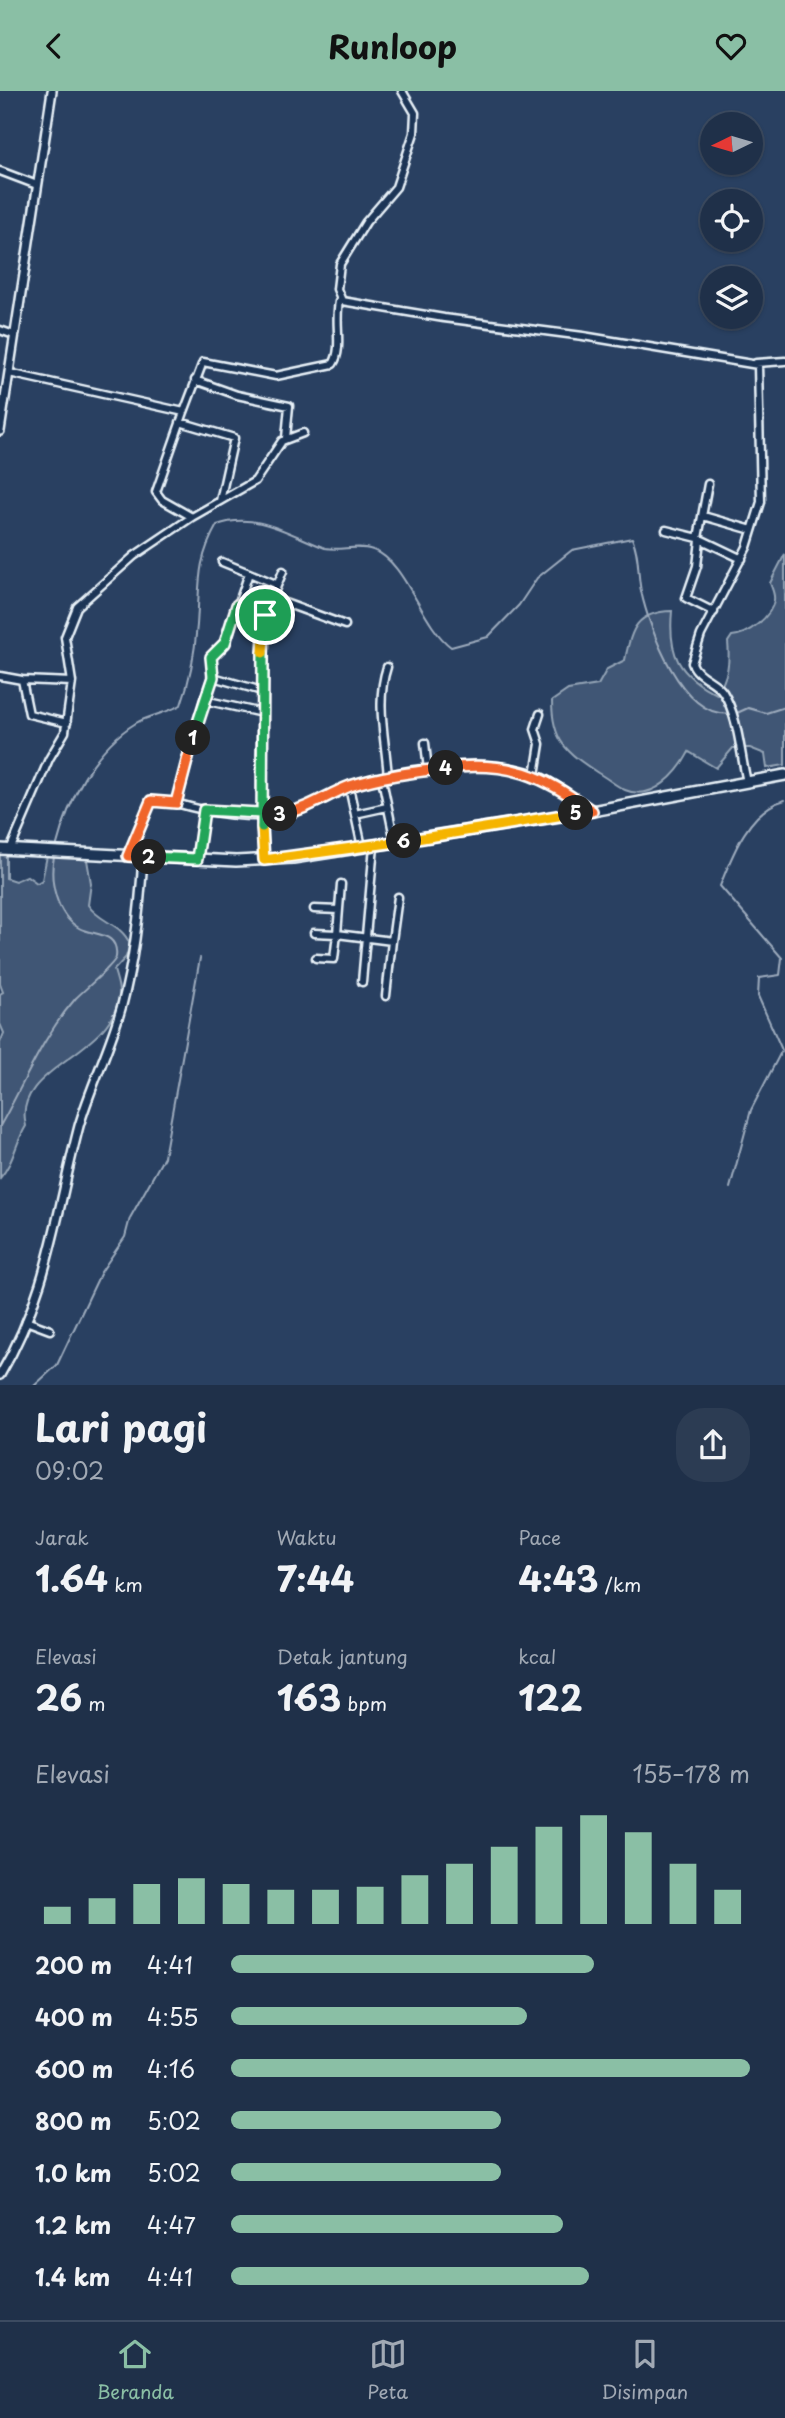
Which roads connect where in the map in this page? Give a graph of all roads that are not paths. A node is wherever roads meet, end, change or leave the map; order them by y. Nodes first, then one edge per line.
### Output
1 (52, 91) edge
2 (402, 91) edge
3 (0, 171) edge
4 (37, 185) junction
5 (340, 298) junction
6 (0, 330) edge
7 (15, 335) junction
8 (785, 361) edge
9 (755, 363) junction
10 (9, 373) junction
11 (195, 380) junction
12 (184, 412) junction
13 (180, 422) junction
14 (0, 431) edge
15 (303, 433) dead end
16 (286, 438) junction
17 (708, 484) dead end
18 (220, 501) junction
19 (703, 516) junction
20 (192, 517) junction
21 (666, 530) dead end
22 (752, 530) junction
23 (699, 539) junction
24 (742, 559) junction
25 (222, 562) dead end
26 (283, 571) dead end
27 (249, 573) junction
28 (276, 584) junction
29 (271, 598) junction
30 (237, 605) junction
31 (714, 612) junction
32 (265, 615) junction
33 (345, 625) dead end
34 (387, 667) dead end
35 (0, 677) edge
36 (213, 677) junction
37 (22, 680) junction
38 (72, 683) junction
39 (262, 691) junction
40 (204, 700) junction
41 (262, 713) junction
42 (540, 714) dead end
43 (67, 723) junction
44 (425, 743) dead end
45 (428, 770) junction
46 (535, 775) junction
47 (785, 775) edge
48 (385, 778) junction
49 (747, 782) junction
50 (349, 787) junction
51 (176, 803) junction
52 (387, 807) junction
53 (204, 810) junction
54 (592, 811) junction
55 (355, 814) junction
56 (262, 815) junction
57 (395, 842) junction
58 (374, 846) junction
59 (362, 847) junction
60 (5, 849) edge
61 (128, 856) junction
62 (143, 857) junction
63 (197, 859) junction
64 (264, 860) junction
65 (341, 884) dead end
66 (398, 897) dead end
67 (314, 909) dead end
68 (339, 910) junction
69 (314, 933) dead end
70 (337, 935) junction
71 (366, 937) junction
72 (392, 941) junction
73 (316, 958) dead end
74 (362, 982) dead end
75 (386, 996) dead end
76 (26, 1321) junction
77 (50, 1330) dead end
78 (0, 1375) edge

1 - 4 street
2 - 5 street
3 - 4 street
4 - 7 street
5 - 9 street
5 - 11 street
6 - 7 street
7 - 10 street
8 - 9 street
9 - 22 street
10 - 12 street
10 - 14 street
11 - 12 street
11 - 16 street
12 - 13 street
13 - 18 street
13 - 20 street
15 - 16 street
16 - 18 street
17 - 19 street
18 - 20 street
19 - 22 street
19 - 23 street
20 - 38 street
21 - 23 street
22 - 24 street
23 - 24 street
23 - 31 street
24 - 31 street
25 - 27 street
26 - 28 street
27 - 28 street
27 - 30 street
28 - 29 street
29 - 32 street
29 - 33 street
30 - 32 street
30 - 36 street
31 - 49 street
32 - 39 street
34 - 48 street
35 - 37 street
36 - 39 street
36 - 40 street
37 - 38 street
37 - 43 street
38 - 43 street
39 - 41 street
40 - 41 street
40 - 51 street
41 - 56 street
42 - 46 street
43 - 60 street
44 - 45 street
45 - 46 street
45 - 48 street
46 - 54 street
47 - 49 main road
48 - 50 street
48 - 52 street
49 - 54 main road
50 - 55 street
50 - 56 street
51 - 53 street
51 - 61 street
52 - 55 street
52 - 57 street
53 - 56 street
53 - 63 street
54 - 57 main road
55 - 59 street
56 - 64 street
57 - 58 main road
58 - 59 main road
58 - 71 street
59 - 64 main road
60 - 61 main road
61 - 62 main road
62 - 63 main road
62 - 76 street
63 - 64 main road
65 - 68 street
66 - 72 street
67 - 68 street
68 - 70 street
69 - 70 street
70 - 71 street
70 - 73 street
71 - 72 street
71 - 74 street
72 - 75 street
76 - 77 street
76 - 78 street

